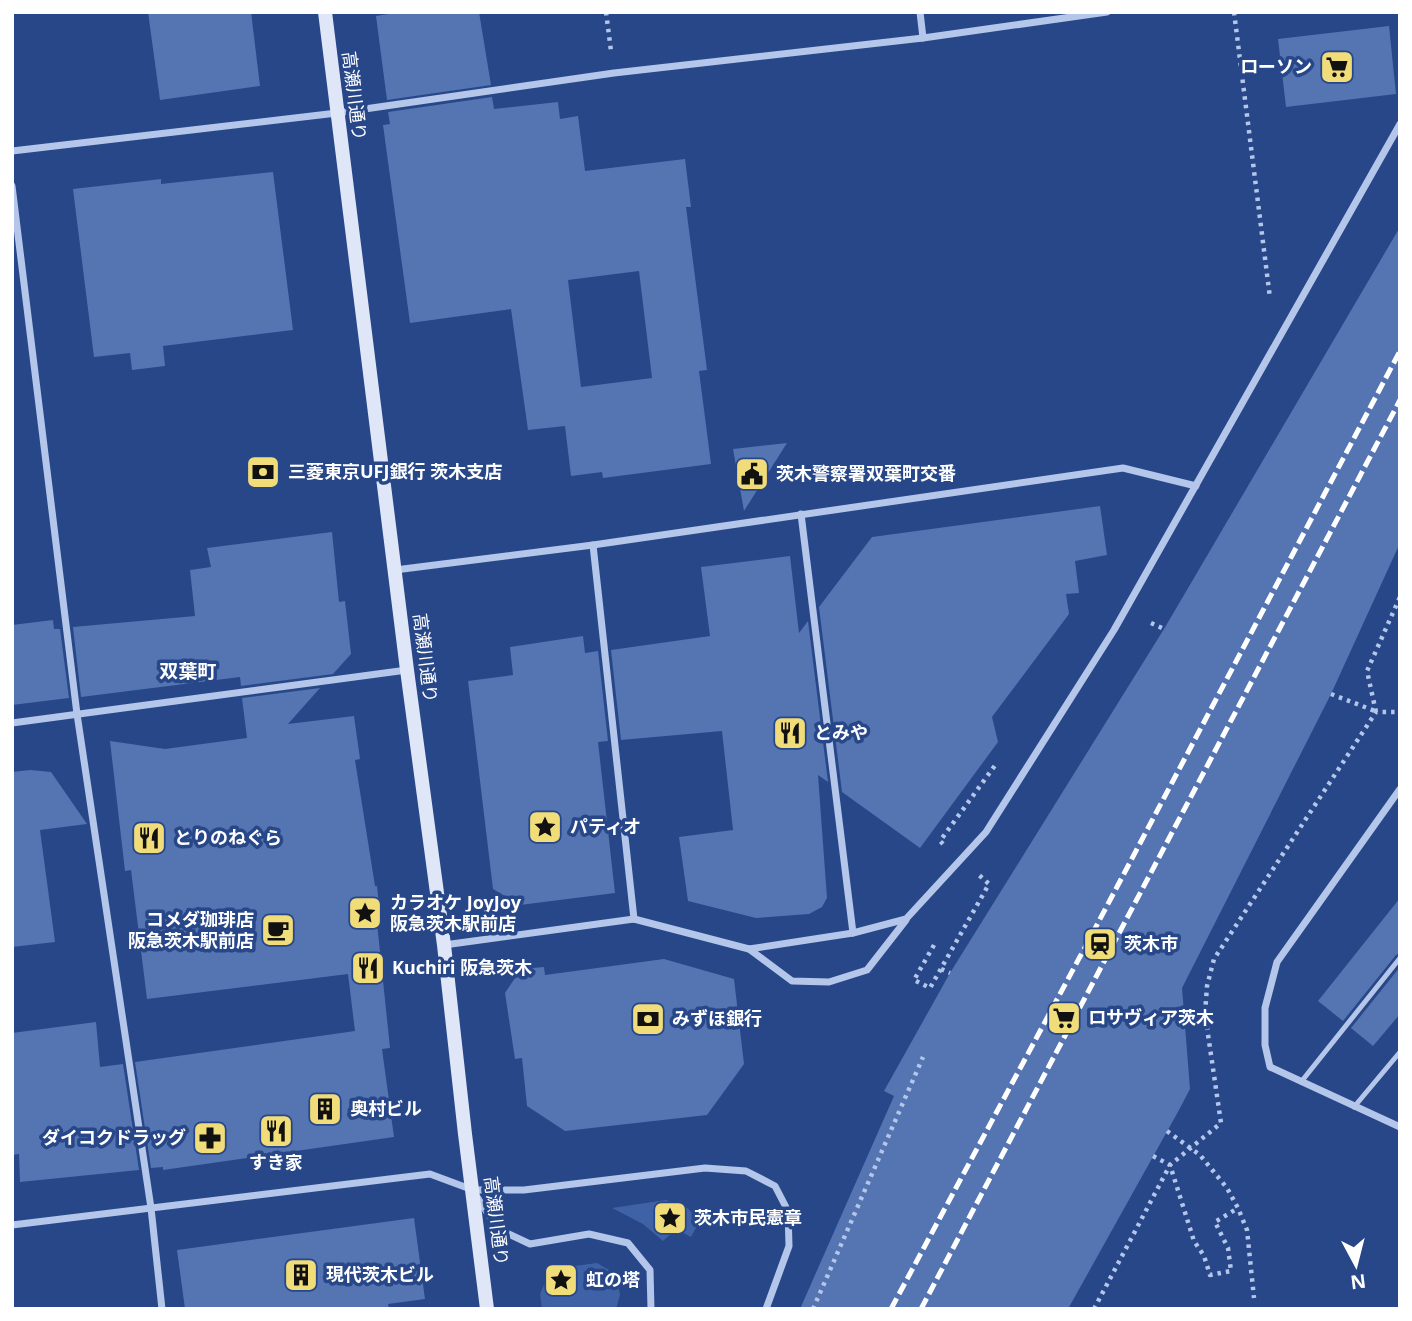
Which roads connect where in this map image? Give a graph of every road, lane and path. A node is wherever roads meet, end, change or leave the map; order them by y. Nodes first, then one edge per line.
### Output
1 (325, 12) edge
2 (606, 12) edge
3 (920, 12) edge
4 (1107, 12) edge
5 (1234, 12) edge
6 (923, 38) junction
7 (614, 73) junction
8 (337, 113) junction
9 (1400, 124) edge
10 (12, 151) edge
11 (12, 186) edge
12 (1270, 298) dead end
13 (1196, 486) junction
14 (801, 514) junction
15 (593, 545) junction
16 (395, 570) junction
17 (1400, 597) edge
18 (1151, 624) dead end
19 (1164, 629) dead end
20 (407, 670) junction
21 (1331, 694) dead end
22 (1376, 712) junction
23 (1400, 712) edge
24 (77, 714) junction
25 (12, 723) edge
26 (1400, 789) edge
27 (634, 919) junction
28 (906, 919) junction
29 (853, 933) junction
30 (444, 945) junction
31 (934, 945) dead end
32 (750, 949) junction
33 (1400, 958) edge
34 (950, 973) dead end
35 (1400, 1052) edge
36 (923, 1057) dead end
37 (1301, 1082) junction
38 (1354, 1107) junction
39 (1400, 1127) edge
40 (1167, 1131) dead end
41 (1153, 1156) dead end
42 (1170, 1165) junction
43 (473, 1191) junction
44 (151, 1208) junction
45 (1238, 1208) junction
46 (12, 1225) edge
47 (1254, 1298) dead end
48 (162, 1309) edge
49 (487, 1309) edge
50 (651, 1309) edge
51 (766, 1309) edge
52 (813, 1309) edge
53 (1094, 1309) edge

1 - 8 street, 高瀬川通り
2 - 7 path
3 - 6 street
4 - 6 street
5 - 12 path
6 - 7 street
7 - 8 street
8 - 10 street
8 - 16 street, 高瀬川通り
9 - 13 street
11 - 24 street
13 - 14 street
13 - 28 street
14 - 15 street
14 - 29 street
15 - 16 street
15 - 27 street
16 - 20 street, 高瀬川通り
17 - 22 path
18 - 19 path
20 - 24 street
20 - 30 street, 高瀬川通り
21 - 22 path
22 - 23 path
22 - 42 path
24 - 25 street
24 - 44 street
26 - 37 street
27 - 30 street
27 - 32 street
28 - 29 street
28 - 32 street
29 - 32 street
30 - 43 street, 高瀬川通り
31 - 34 path
33 - 37 lane
35 - 38 lane
36 - 52 path
37 - 38 street
38 - 39 street
40 - 45 path
41 - 42 path
42 - 45 path
42 - 53 path
43 - 44 street
43 - 49 street, 高瀬川通り
43 - 50 street
43 - 51 street
44 - 46 street
44 - 48 street
45 - 47 path

